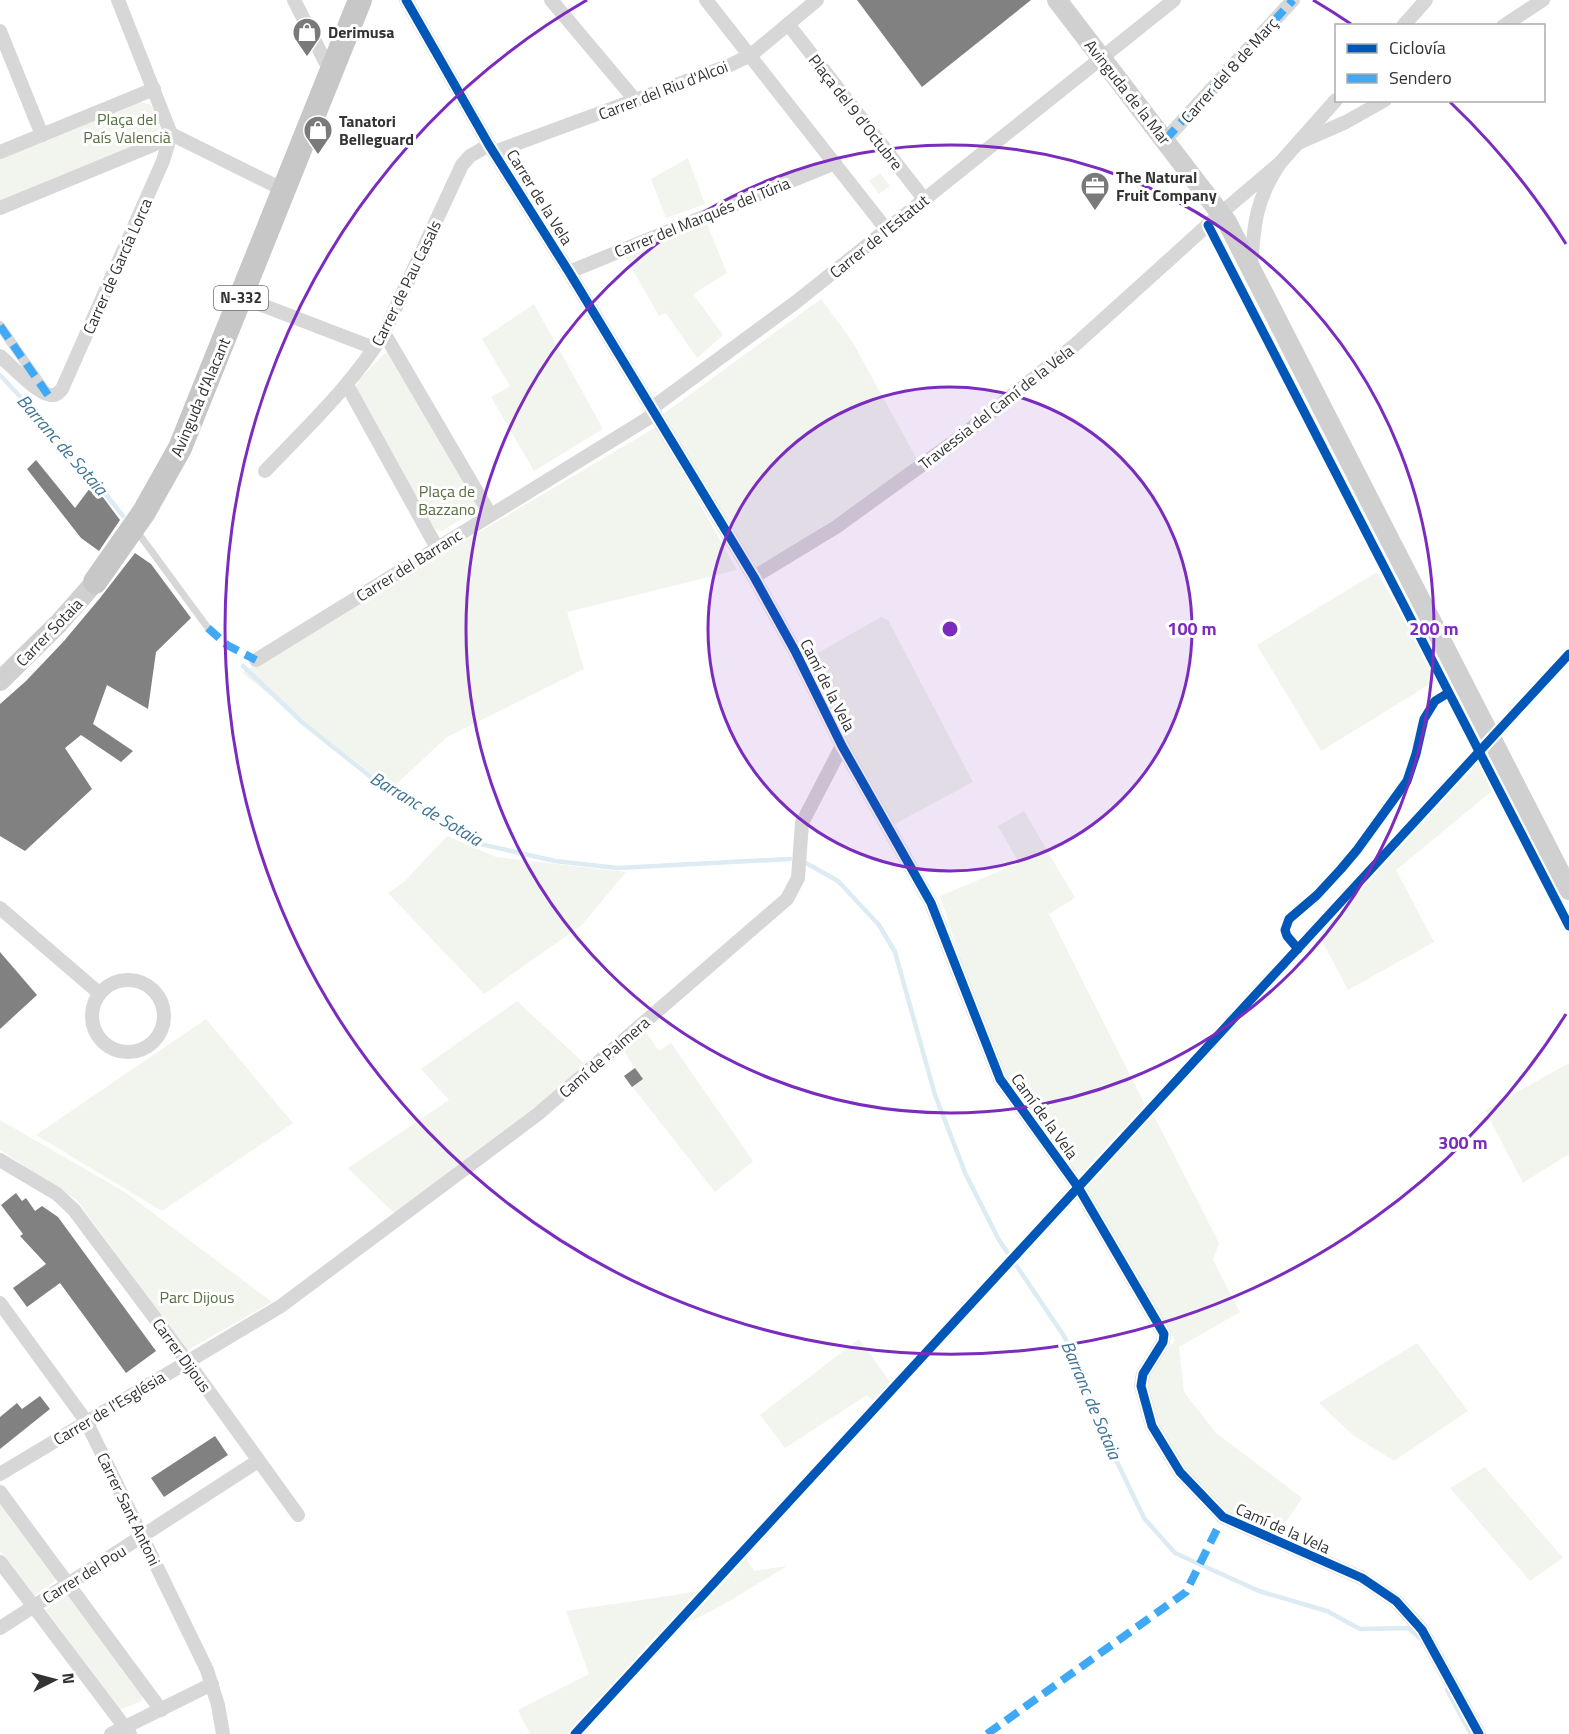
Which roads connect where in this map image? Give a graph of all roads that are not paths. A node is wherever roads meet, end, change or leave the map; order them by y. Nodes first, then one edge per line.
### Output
1 (117, 0) edge
2 (294, 0) edge
3 (360, 0) edge
4 (406, 0) edge
5 (551, 0) edge
6 (706, 0) edge
7 (817, 0) edge
8 (1057, 0) edge
9 (1174, 0) edge
10 (1293, 0) edge
11 (1426, 0) edge
12 (1543, 0) edge
13 (788, 24) junction
14 (1405, 24) edge
15 (1506, 24) edge
16 (0, 31) edge
17 (751, 55) junction
18 (1102, 59) junction
19 (331, 72) junction
20 (154, 89) junction
21 (636, 101) junction
22 (1335, 101) edge
23 (1381, 102) edge
24 (171, 134) junction
25 (42, 135) junction
26 (1165, 140) junction
27 (1298, 143) junction
28 (492, 148) junction
29 (0, 152) edge
30 (1280, 163) junction
31 (835, 164) junction
32 (284, 190) junction
33 (924, 199) junction
34 (0, 208) edge
35 (1221, 213) junction
36 (886, 229) junction
37 (1250, 268) junction
38 (569, 272) junction
39 (241, 297) junction
40 (0, 326) edge
41 (384, 333) junction
42 (374, 348) junction
43 (0, 356) edge
44 (347, 385) junction
45 (53, 395) junction
46 (654, 411) junction
47 (266, 471) dead end
48 (490, 514) junction
49 (134, 528) junction
50 (437, 548) junction
51 (754, 577) junction
52 (95, 582) joint
53 (208, 628) dead end
54 (256, 660) dead end
55 (0, 681) edge
56 (842, 746) junction
57 (1569, 890) edge
58 (0, 908) edge
59 (99, 993) junction
60 (0, 1160) edge
61 (0, 1303) edge
62 (281, 1306) joint
63 (187, 1361) junction
64 (86, 1421) junction
65 (258, 1461) junction
66 (0, 1474) edge
67 (0, 1492) edge
68 (298, 1515) dead end
69 (142, 1537) junction
70 (0, 1562) edge
71 (68, 1584) junction
72 (34, 1606) junction
73 (0, 1628) edge
74 (212, 1684) junction
75 (161, 1710) junction
76 (127, 1731) edge
77 (111, 1734) edge
78 (223, 1734) edge
79 (1479, 1734) edge

1 - 20 street
2 - 19 street
3 - 19 highway, Avinguda d'Alacant / N-332
4 - 28 street, Carrer de la Vela
5 - 21 street
6 - 17 street
7 - 13 street, Carrer del Riu d'Alcoi
8 - 18 main road, Avinguda de la Mar
9 - 18 street, Carrer de l'Estatut
10 - 26 street, Carrer del 8 de Març
11 - 14 street
12 - 15 street
13 - 17 street, Carrer del Riu d'Alcoi
13 - 33 street, Plaça del 9 d'Octubre
16 - 25 street
17 - 21 street, Carrer del Riu d'Alcoi
17 - 31 street
18 - 26 main road, Avinguda de la Mar
18 - 33 street, Carrer de l'Estatut
19 - 32 highway, Avinguda d'Alacant / N-332
20 - 24 street
20 - 25 street
21 - 28 street, Carrer del Riu d'Alcoi
22 - 27 street
23 - 27 street
24 - 32 street
24 - 34 street
24 - 45 street, Carrer de García Lorca
25 - 29 street
26 - 35 main road, Avinguda de la Mar
27 - 30 street
28 - 38 street, Carrer de la Vela
28 - 41 street, Carrer de Pau Casals
30 - 35 street, Travessia del Camí de la Vela
30 - 37 street
31 - 36 street
31 - 38 street, Carrer del Marqués del Túria
32 - 39 highway, Avinguda d'Alacant / N-332
33 - 36 street, Carrer de l'Estatut
35 - 37 main road, Avinguda de la Mar
35 - 51 street, Travessia del Camí de la Vela
36 - 46 street, Carrer de l'Estatut
37 - 57 main road, Avinguda de la Mar
38 - 46 street, Carrer de la Vela
39 - 42 street
39 - 49 highway, Avinguda d'Alacant / N-332
40 - 45 street
41 - 42 street, Carrer de Pau Casals
41 - 48 street
42 - 44 street, Carrer de Pau Casals
43 - 45 street
44 - 47 street, Carrer de Pau Casals
44 - 50 street
46 - 48 street, Carrer del Barranc
46 - 51 street, Camí de la Vela
48 - 50 street, Carrer del Barranc
49 - 52 highway, Avinguda d'Alacant / N-332
49 - 53 lane
50 - 54 street, Carrer del Barranc
51 - 56 street, Camí de la Vela
52 - 55 main road, Carrer Sotaia
56 - 62 street, Camí de Palmera
56 - 79 street, Camí de la Vela
58 - 59 street
59 - 59 street
60 - 63 street, Carrer Dijous
61 - 64 street, Carrer Sant Antoni
62 - 63 street, Carrer de l'Església
63 - 64 street, Carrer de l'Església
63 - 65 street, Carrer Dijous
64 - 66 street, Carrer de l'Església
64 - 69 street, Carrer Sant Antoni
65 - 68 street, Carrer Dijous
65 - 69 street, Carrer del Pou
67 - 71 street
69 - 71 street, Carrer del Pou
69 - 74 street, Carrer Sant Antoni
70 - 72 street
71 - 72 street, Carrer del Pou
71 - 75 street
72 - 73 street, Carrer del Pou
72 - 76 street
74 - 75 street
74 - 78 street, Carrer Sant Antoni
75 - 76 street
76 - 77 street

